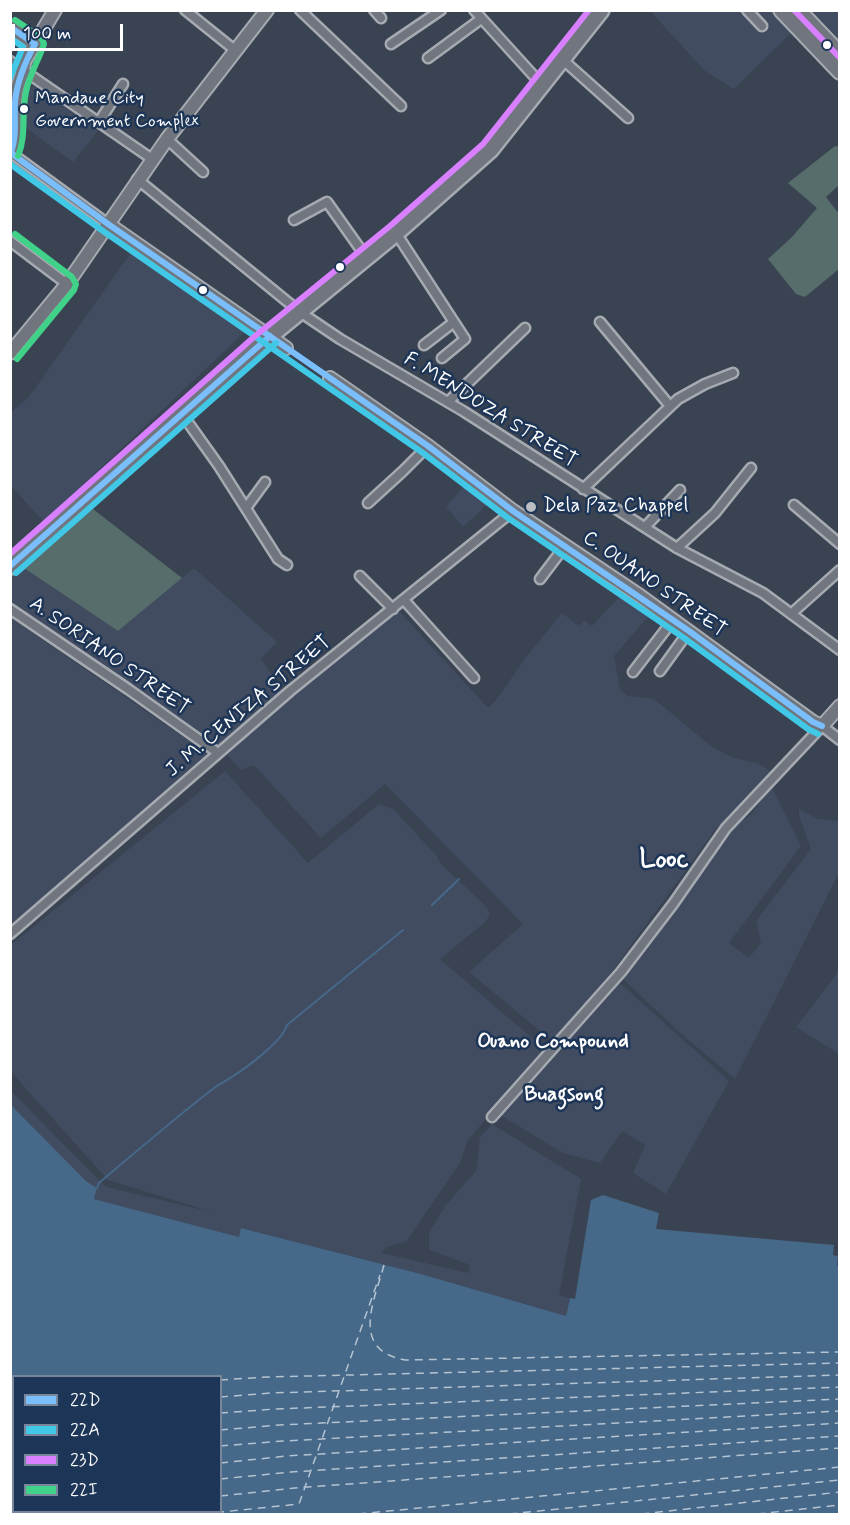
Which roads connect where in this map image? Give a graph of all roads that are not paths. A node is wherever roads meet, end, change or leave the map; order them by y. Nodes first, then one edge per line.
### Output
1 (55, 10) edge
2 (185, 10) edge
3 (267, 10) edge
4 (300, 10) edge
5 (374, 10) edge
6 (441, 10) edge
7 (474, 10) edge
8 (601, 10) edge
9 (747, 10) edge
10 (781, 10) edge
11 (798, 10) edge
12 (381, 18) dead end
13 (481, 19) junction
14 (762, 26) dead end
15 (10, 27) edge
16 (34, 44) junction
17 (391, 44) dead end
18 (236, 51) junction
19 (428, 58) dead end
20 (562, 59) junction
21 (838, 61) edge
22 (19, 65) edge
23 (123, 84) dead end
24 (542, 85) junction
25 (10, 87) edge
26 (401, 106) dead end
27 (628, 118) dead end
28 (99, 122) junction
29 (13, 132) edge
30 (167, 139) junction
31 (11, 153) edge
32 (152, 159) junction
33 (203, 171) dead end
34 (137, 179) junction
35 (294, 220) dead end
36 (108, 224) junction
37 (396, 233) junction
38 (10, 241) edge
39 (366, 257) junction
40 (67, 284) junction
41 (300, 312) junction
42 (454, 322) junction
43 (600, 322) dead end
44 (525, 328) dead end
45 (270, 336) junction
46 (424, 345) dead end
47 (286, 348) dead end
48 (10, 353) edge
49 (442, 358) dead end
50 (733, 373) dead end
51 (330, 378) dead end
52 (448, 402) junction
53 (673, 404) junction
54 (182, 414) junction
55 (428, 446) junction
56 (751, 468) dead end
57 (265, 482) dead end
58 (583, 489) junction
59 (681, 490) dead end
60 (368, 503) dead end
61 (794, 505) dead end
62 (246, 508) junction
63 (513, 512) junction
64 (646, 526) junction
65 (840, 544) edge
66 (565, 546) junction
67 (677, 548) junction
68 (287, 565) dead end
69 (10, 566) edge
70 (840, 570) edge
71 (360, 576) dead end
72 (540, 579) dead end
73 (405, 600) junction
74 (10, 609) edge
75 (393, 609) junction
76 (791, 614) junction
77 (673, 620) junction
78 (689, 631) junction
79 (840, 650) edge
80 (660, 671) dead end
81 (633, 672) dead end
82 (474, 678) dead end
83 (840, 706) edge
84 (822, 726) junction
85 (840, 740) edge
86 (218, 753) junction
87 (10, 934) edge
88 (492, 1117) dead end

1 - 16 street
2 - 18 street
3 - 18 street
4 - 26 street
5 - 12 street
6 - 17 street
7 - 13 street
8 - 20 highway
9 - 14 street
10 - 21 main road
11 - 21 main road
13 - 19 street
13 - 24 street
15 - 16 street
16 - 22 street
18 - 30 street
20 - 24 highway
20 - 27 street
22 - 25 street
22 - 28 street
22 - 29 street
23 - 28 street
24 - 37 highway
28 - 32 street
29 - 31 street
30 - 32 street
30 - 33 street
31 - 36 street
32 - 34 street
34 - 36 street
34 - 41 street, F. MENDOZA STREET
35 - 39 street
36 - 40 street
36 - 45 street
37 - 39 highway
37 - 42 street
38 - 40 street
39 - 41 highway
40 - 48 street
41 - 45 highway
41 - 52 street, F. MENDOZA STREET
42 - 46 street
42 - 49 street
43 - 53 street
44 - 52 street
45 - 47 street
45 - 54 highway
50 - 53 street
51 - 55 street, C. OUANO STREET
52 - 58 street, F. MENDOZA STREET
53 - 58 street
54 - 62 street
54 - 69 highway
55 - 60 street
55 - 63 street, C. OUANO STREET
56 - 67 street
57 - 62 street
58 - 64 street, F. MENDOZA STREET
59 - 64 street
61 - 65 street
62 - 68 street
63 - 66 street, C. OUANO STREET
63 - 73 street, J. M. CENIZA STREET
64 - 67 street, F. MENDOZA STREET
66 - 72 street
66 - 77 street, C. OUANO STREET
67 - 76 street, F. MENDOZA STREET
70 - 76 street
71 - 75 street
73 - 75 street, J. M. CENIZA STREET
73 - 82 street
74 - 86 street, A. SORIANO STREET
75 - 86 street, J. M. CENIZA STREET
76 - 79 street, F. MENDOZA STREET
77 - 78 street, C. OUANO STREET
77 - 81 street
78 - 80 street
78 - 84 street, C. OUANO STREET
83 - 84 street
84 - 85 street, C. OUANO STREET
84 - 88 street
86 - 87 street, J. M. CENIZA STREET

